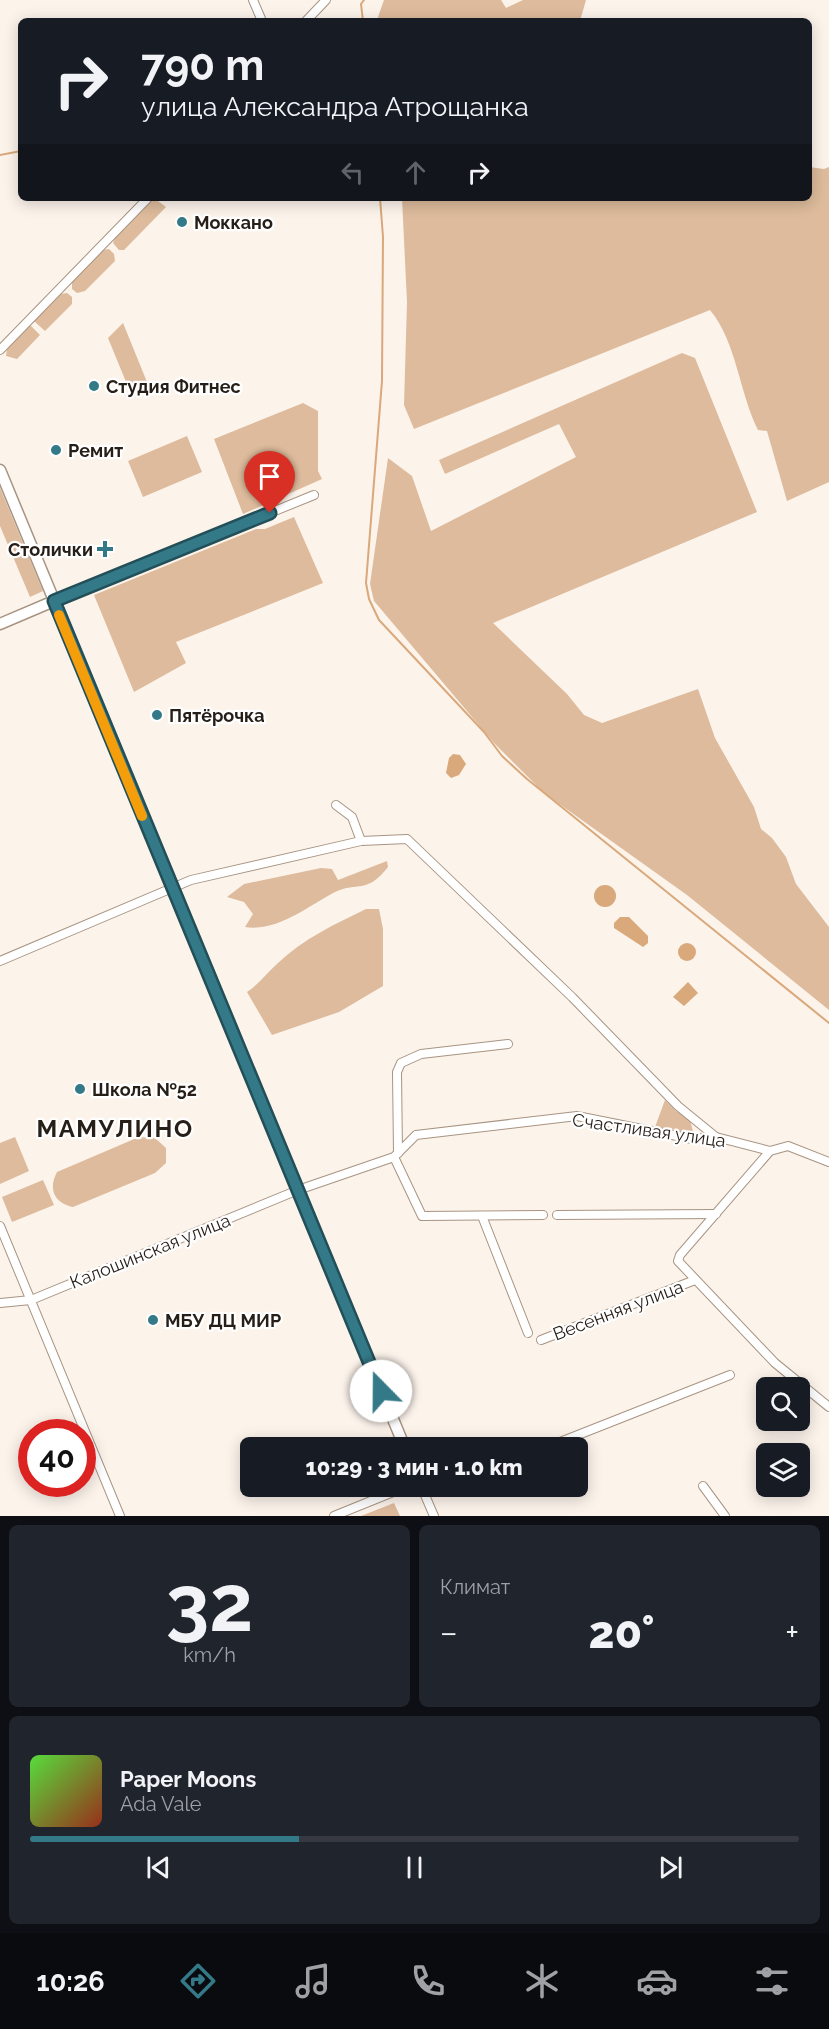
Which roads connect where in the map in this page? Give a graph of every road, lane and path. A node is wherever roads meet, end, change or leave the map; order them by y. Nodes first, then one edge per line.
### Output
1 (253, 0) edge
2 (326, 0) edge
3 (261, 18) edge
4 (309, 18) edge
5 (145, 201) edge
6 (0, 350) edge
7 (0, 470) edge
8 (314, 495) dead end
9 (54, 601) junction
10 (0, 624) edge
11 (336, 805) dead end
12 (361, 841) junction
13 (172, 887) junction
14 (0, 962) edge
15 (508, 1044) dead end
16 (716, 1137) junction
17 (770, 1151) junction
18 (396, 1155) junction
19 (829, 1162) edge
20 (298, 1190) junction
21 (716, 1214) junction
22 (543, 1215) dead end
23 (556, 1215) dead end
24 (482, 1216) junction
25 (0, 1226) edge
26 (696, 1280) junction
27 (31, 1300) junction
28 (0, 1303) edge
29 (528, 1334) dead end
30 (541, 1340) dead end
31 (730, 1375) dead end
32 (829, 1407) edge
33 (400, 1437) edge
34 (573, 1437) edge
35 (704, 1486) dead end
36 (381, 1497) edge
37 (426, 1497) edge
38 (120, 1516) edge
39 (334, 1516) edge
40 (434, 1516) edge
41 (725, 1516) edge

1 - 3 street
2 - 4 street
5 - 6 street
7 - 9 street
8 - 9 street
9 - 10 street
9 - 13 street
11 - 12 street
12 - 13 street
12 - 16 street
13 - 14 street
13 - 20 street
15 - 18 street
16 - 17 street, Счастливая улица
16 - 18 street, Счастливая улица
17 - 19 street, Счастливая улица
17 - 21 street
18 - 20 street, Счастливая улица
18 - 24 street
20 - 27 street, Калошинская улица
20 - 33 street
21 - 23 street
21 - 26 street
22 - 24 street
24 - 29 street
25 - 27 street
26 - 30 street, Весенняя улица
26 - 32 street
27 - 28 street, Калошинская улица
27 - 38 street
31 - 34 street
35 - 41 street
36 - 39 street
37 - 40 street

